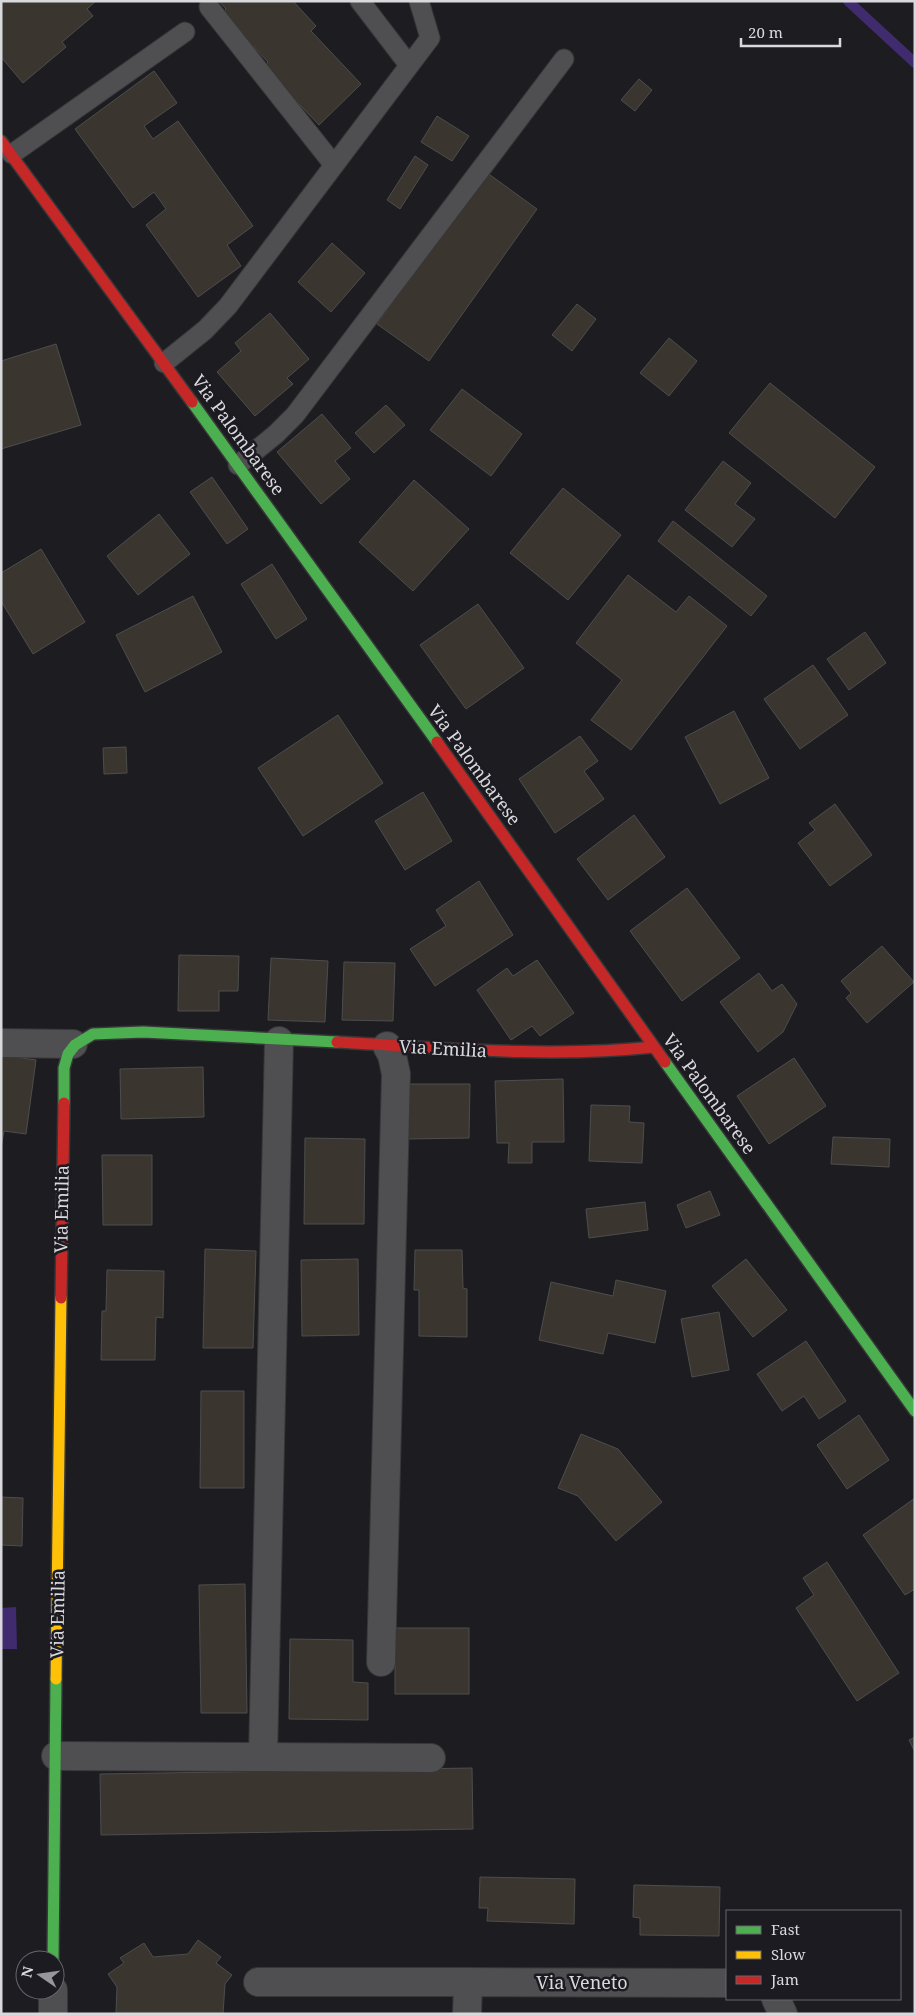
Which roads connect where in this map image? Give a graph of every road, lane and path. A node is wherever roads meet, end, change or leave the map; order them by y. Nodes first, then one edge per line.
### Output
1 (360, 1) edge
2 (419, 1) edge
3 (209, 7) dead end
4 (185, 32) dead end
5 (564, 59) dead end
6 (410, 65) junction
7 (6, 148) edge
8 (334, 165) junction
9 (164, 363) junction
10 (238, 465) junction
11 (279, 1041) junction
12 (1, 1043) edge
13 (73, 1044) junction
14 (387, 1046) junction
15 (654, 1047) junction
16 (915, 1411) edge
17 (381, 1662) dead end
18 (56, 1756) junction
19 (262, 1757) junction
20 (431, 1758) dead end
21 (53, 1950) edge
22 (258, 1982) dead end
23 (468, 1982) junction
24 (726, 1983) edge
25 (53, 2000) edge
26 (777, 2000) edge
27 (53, 2014) edge
28 (467, 2014) edge
29 (784, 2014) edge

1 - 6 lane
2 - 6 lane
3 - 8 lane
4 - 7 lane
5 - 10 lane
6 - 8 lane
7 - 9 main road, Via Palombarese
8 - 9 lane
9 - 10 main road, Via Palombarese
10 - 15 main road, Via Palombarese
11 - 13 main road, Via Emilia
11 - 14 main road, Via Emilia
11 - 19 street
12 - 13 street
13 - 18 main road, Via Emilia
14 - 15 main road, Via Emilia
14 - 17 street
15 - 16 main road, Via Palombarese
18 - 19 street
18 - 21 main road, Via Emilia
19 - 20 street
22 - 23 street, Via Veneto
23 - 24 street, Via Veneto
23 - 28 street
25 - 27 street
26 - 29 street

